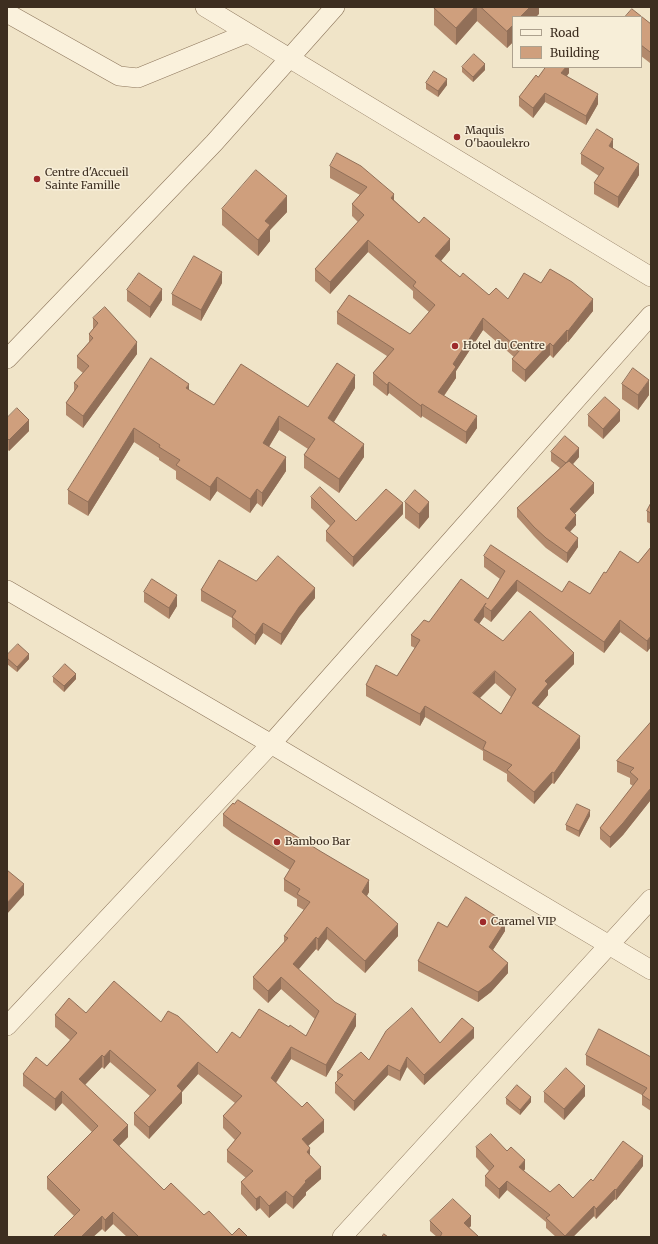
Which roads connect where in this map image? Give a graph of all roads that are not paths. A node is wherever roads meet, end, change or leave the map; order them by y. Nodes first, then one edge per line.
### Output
1 (205, 7) edge
2 (335, 7) edge
3 (7, 13) edge
4 (248, 33) junction
5 (290, 58) junction
6 (651, 277) edge
7 (651, 315) edge
8 (7, 359) edge
9 (7, 590) edge
10 (272, 744) junction
11 (651, 899) edge
12 (609, 945) junction
13 (651, 970) edge
14 (7, 1026) edge
15 (342, 1237) edge

1 - 4 street
2 - 5 street
3 - 4 street
4 - 5 street
5 - 6 street
5 - 8 street
7 - 10 street
9 - 10 street
10 - 12 street
10 - 14 street
11 - 12 street
12 - 13 street
12 - 15 street

